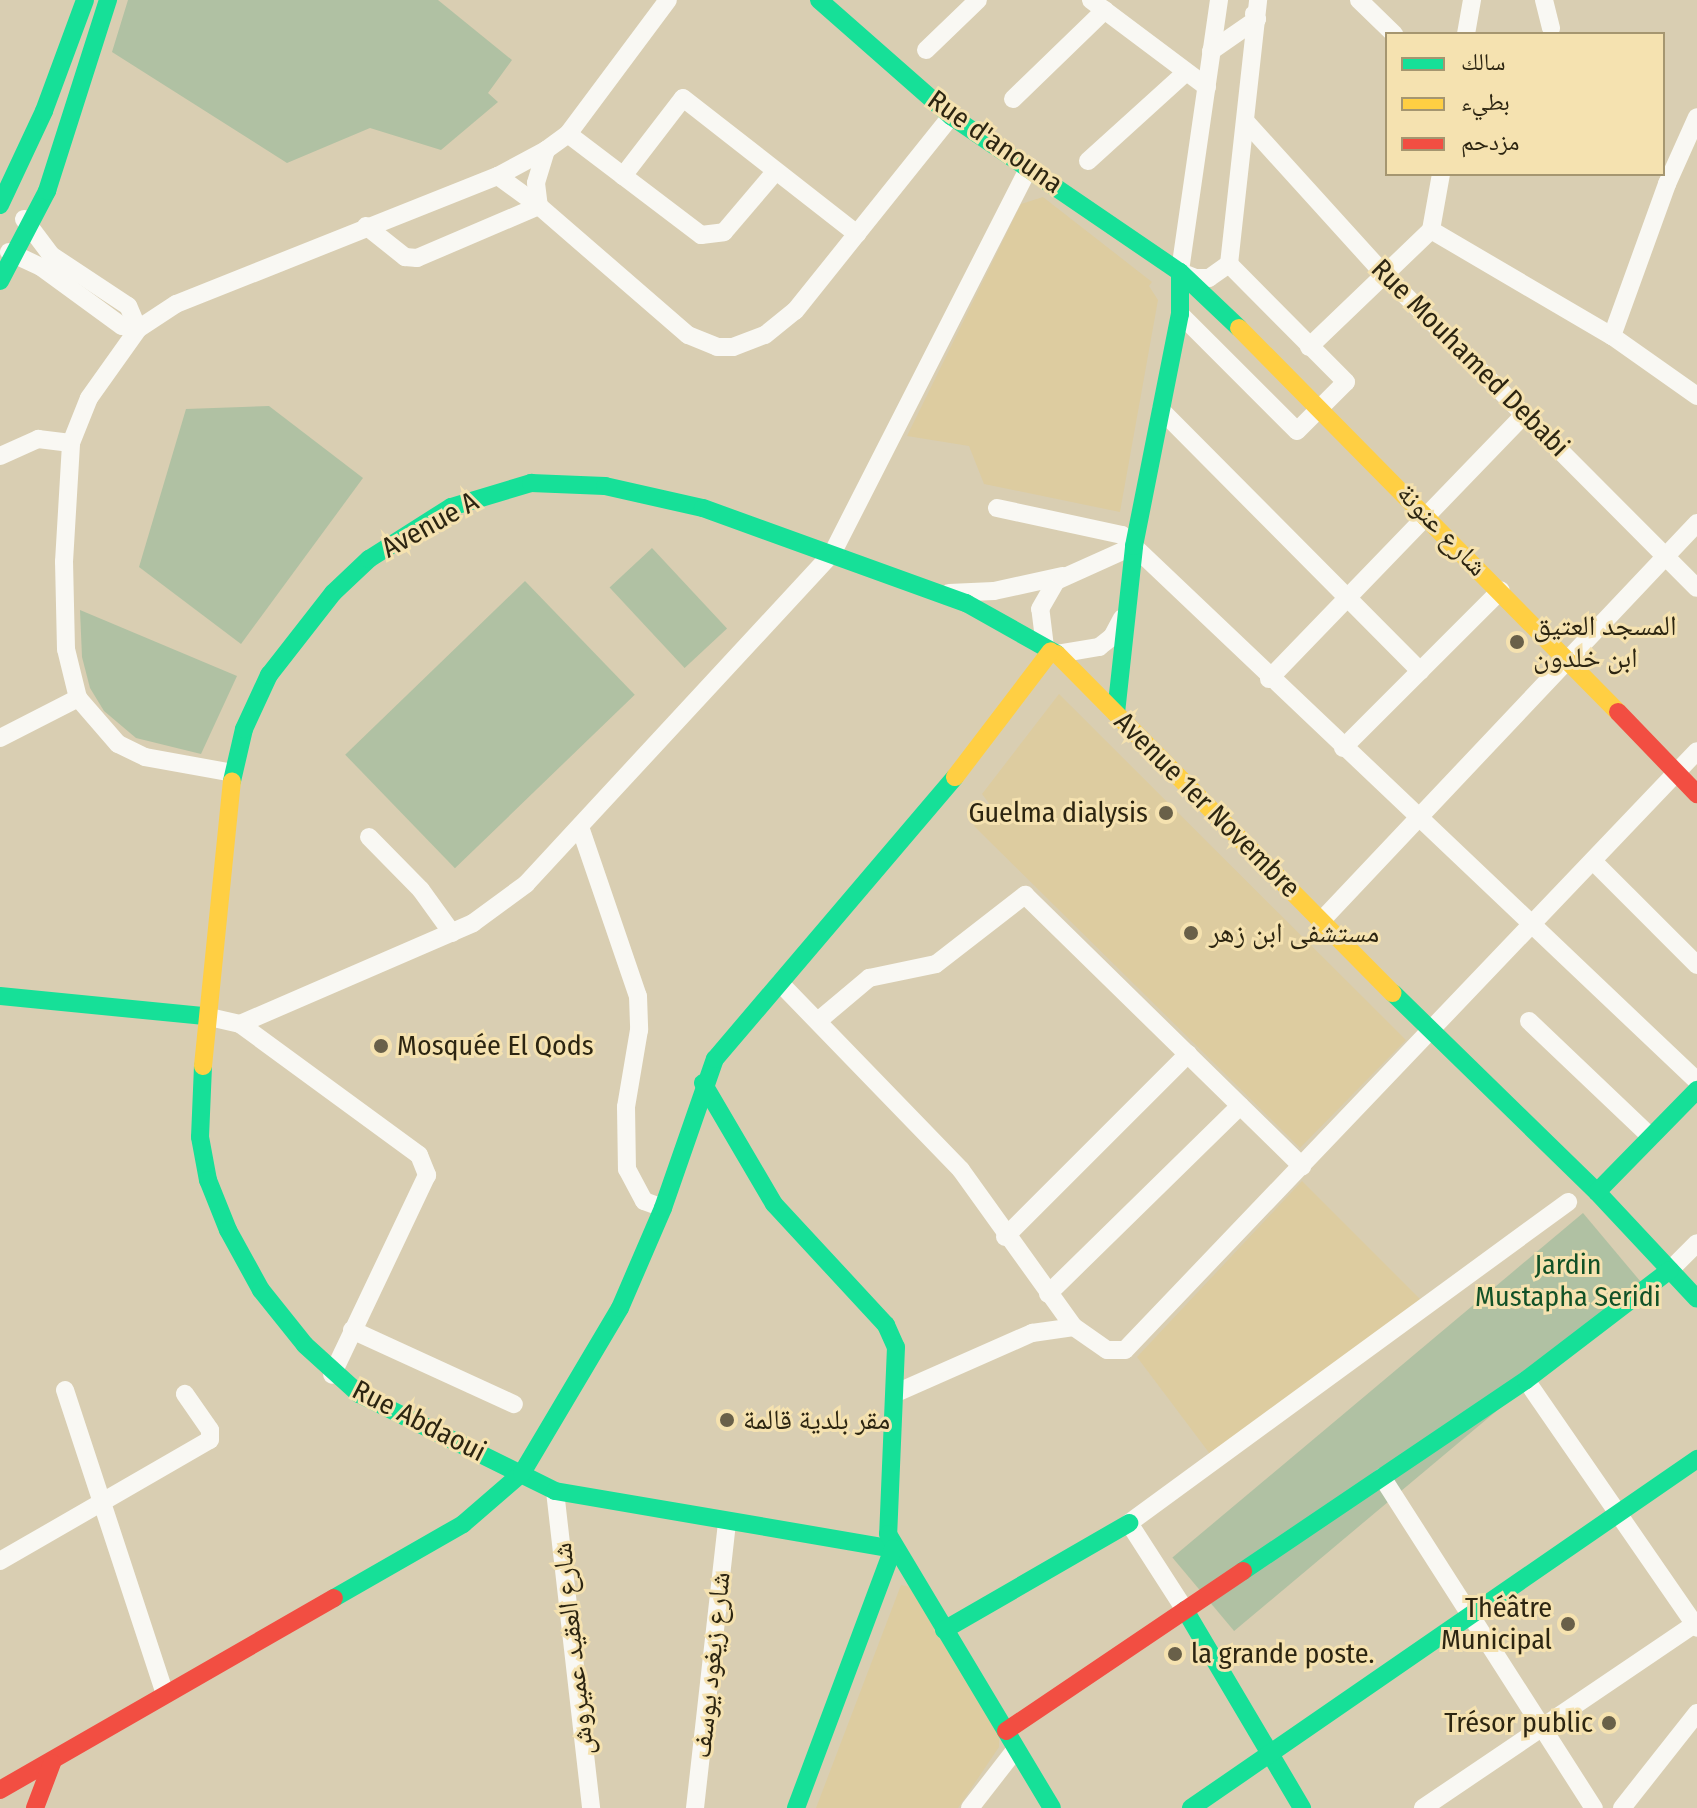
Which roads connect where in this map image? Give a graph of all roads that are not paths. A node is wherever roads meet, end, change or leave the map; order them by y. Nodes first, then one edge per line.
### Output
1 (85, 0) edge
2 (108, 0) edge
3 (668, 0) edge
4 (819, 0) edge
5 (978, 0) edge
6 (1219, 0) edge
7 (1248, 0) edge
8 (1359, 0) edge
9 (1472, 0) edge
10 (1544, 0) edge
11 (1098, 5) edge
12 (1257, 9) edge
13 (1551, 28) dead end
14 (1392, 32) edge
15 (1466, 32) edge
16 (926, 50) dead end
17 (1211, 51) junction
18 (1186, 72) junction
19 (1207, 87) junction
20 (1013, 99) dead end
21 (951, 116) junction
22 (1697, 117) edge
23 (1247, 123) junction
24 (568, 134) junction
25 (546, 150) junction
26 (1088, 161) dead end
27 (1030, 166) junction
28 (775, 172) junction
29 (498, 176) junction
30 (623, 176) junction
31 (1441, 176) edge
32 (539, 206) junction
33 (366, 226) junction
34 (12, 228) edge
35 (1431, 230) junction
36 (857, 234) junction
37 (1229, 264) junction
38 (1180, 272) junction
39 (1384, 274) junction
40 (0, 281) edge
41 (176, 304) junction
42 (122, 313) junction
43 (1180, 314) junction
44 (138, 329) junction
45 (1612, 336) junction
46 (1309, 347) junction
47 (116, 355) junction
48 (1697, 396) edge
49 (1321, 406) junction
50 (1161, 410) junction
51 (1525, 414) junction
52 (71, 443) junction
53 (0, 456) edge
54 (997, 508) dead end
55 (1427, 515) junction
56 (1697, 523) edge
57 (1134, 546) junction
58 (833, 552) junction
59 (1665, 554) junction
60 (1064, 575) junction
61 (1697, 588) edge
62 (1501, 590) junction
63 (939, 593) junction
64 (1347, 598) junction
65 (1126, 606) junction
66 (1051, 650) junction
67 (1566, 657) junction
68 (1420, 671) junction
69 (1269, 679) junction
70 (78, 698) junction
71 (1116, 713) junction
72 (0, 738) edge
73 (1343, 748) junction
74 (1697, 751) edge
75 (1677, 772) junction
76 (233, 773) junction
77 (1697, 794) edge
78 (1416, 816) junction
79 (580, 827) junction
80 (369, 837) dead end
81 (1593, 861) junction
82 (1322, 920) junction
83 (1532, 925) junction
84 (452, 933) junction
85 (1697, 965) edge
86 (780, 983) junction
87 (0, 996) edge
88 (205, 1016) junction
89 (818, 1021) junction
90 (1529, 1021) dead end
91 (240, 1024) junction
92 (1431, 1032) junction
93 (1188, 1054) junction
94 (1697, 1081) edge
95 (703, 1083) junction
96 (1697, 1090) edge
97 (1240, 1106) junction
98 (1651, 1137) junction
99 (1302, 1166) junction
100 (1597, 1192) junction
101 (1568, 1202) dead end
102 (663, 1208) junction
103 (1005, 1237) junction
104 (1697, 1243) edge
105 (1670, 1270) junction
106 (1048, 1294) junction
107 (1697, 1299) edge
108 (1074, 1327) junction
109 (352, 1330) junction
110 (332, 1375) junction
111 (1526, 1380) junction
112 (65, 1390) dead end
113 (896, 1393) junction
114 (185, 1394) dead end
115 (514, 1404) dead end
116 (1697, 1459) edge
117 (522, 1473) junction
118 (1382, 1477) junction
119 (555, 1491) junction
120 (102, 1503) junction
121 (1620, 1512) junction
122 (727, 1523) junction
123 (1129, 1523) junction
124 (893, 1549) junction
125 (0, 1561) edge
126 (1185, 1610) junction
127 (1471, 1616) junction
128 (1696, 1626) edge
129 (944, 1630) junction
130 (165, 1694) junction
131 (1697, 1713) edge
132 (1538, 1727) junction
133 (1006, 1731) junction
134 (1016, 1749) junction
135 (1270, 1755) junction
136 (52, 1763) junction
137 (5, 1787) edge
138 (42, 1805) edge
139 (591, 1808) edge
140 (695, 1808) edge
141 (796, 1808) edge
142 (970, 1808) edge
143 (1052, 1808) edge
144 (1191, 1808) edge
145 (1302, 1808) edge
146 (1423, 1808) edge
147 (1594, 1808) edge
148 (1622, 1808) edge

1 - 34 main road
2 - 34 main road
3 - 24 street
4 - 21 main road, Rue d'anouna
5 - 16 street
6 - 17 street
7 - 12 street
8 - 14 street
9 - 15 street
10 - 13 street
11 - 18 street
11 - 20 street
12 - 17 street
12 - 23 street
17 - 19 street
18 - 19 street
18 - 26 street
19 - 38 street
21 - 27 main road, Rue d'anouna
21 - 36 street
22 - 45 street
23 - 37 street
23 - 39 street, Rue Mouhamed Debabi
24 - 25 street
24 - 30 street
25 - 29 street
25 - 32 street
27 - 38 main road, Rue d'anouna
27 - 58 street
28 - 30 street
28 - 30 street
28 - 36 street
29 - 32 street
29 - 33 street
31 - 35 street
32 - 33 street
32 - 36 street
33 - 41 street
34 - 40 main road
34 - 42 street
34 - 42 street
35 - 39 street
35 - 45 street
37 - 38 street
37 - 46 street
38 - 43 main road
38 - 49 main road, شارع عنونة
39 - 46 street
39 - 51 street, Rue Mouhamed Debabi
41 - 42 street
41 - 44 street
42 - 44 street
42 - 47 street
43 - 49 street
43 - 50 main road
44 - 47 street
45 - 48 street
46 - 49 street
47 - 52 street
49 - 55 main road, شارع عنونة
50 - 57 main road
50 - 64 street
51 - 55 street
51 - 59 street, Rue Mouhamed Debabi
52 - 53 street
52 - 70 street
54 - 57 street
55 - 62 main road, شارع عنونة
55 - 64 street
56 - 59 street
57 - 60 street
57 - 65 main road
57 - 69 street
58 - 63 main road, Avenue A
58 - 76 main road, Avenue A
58 - 79 street
59 - 61 street, Rue Mouhamed Debabi
59 - 67 street
60 - 63 street
60 - 66 street
62 - 67 main road, شارع عنونة
62 - 68 street
63 - 66 main road, Avenue A
64 - 68 street
64 - 69 street
65 - 66 street
65 - 71 main road
66 - 71 main road, Avenue 1er Novembre
66 - 86 main road
67 - 75 main road, شارع عنونة
67 - 78 street
68 - 73 street
69 - 73 street
70 - 72 street
70 - 76 street
71 - 82 main road, Avenue 1er Novembre
73 - 78 street
74 - 75 street
75 - 77 main road, شارع عنونة
75 - 81 street
76 - 88 main road, Avenue A
78 - 82 street
78 - 83 street
79 - 84 street
79 - 102 street
80 - 84 street
81 - 83 street
81 - 85 street
82 - 92 main road, Avenue 1er Novembre
83 - 92 street
83 - 94 street
84 - 91 street
86 - 89 street
86 - 95 main road
87 - 88 main road
88 - 91 street
88 - 110 main road, Rue Abdaoui
89 - 93 street
89 - 103 street
90 - 98 street
91 - 109 street
92 - 99 street
92 - 100 main road, Avenue 1er Novembre
93 - 97 street
93 - 103 street
95 - 102 main road
95 - 113 main road
96 - 98 main road
97 - 99 street
97 - 106 street
98 - 100 main road
99 - 108 street
100 - 105 main road, Avenue 1er Novembre
101 - 123 street
102 - 117 main road
103 - 106 street
104 - 105 street
105 - 107 main road, Avenue 1er Novembre
105 - 111 main road
106 - 108 street
108 - 113 street
109 - 110 street
109 - 115 street
110 - 117 main road, Rue Abdaoui
111 - 118 main road
111 - 121 street
112 - 120 street
113 - 124 main road
114 - 120 street
116 - 121 main road
117 - 119 main road, Rue Abdaoui
117 - 130 main road
118 - 126 main road
118 - 127 street
119 - 122 main road, Rue Abdaoui
119 - 139 street, شارع العقيد عميروش
120 - 125 street
120 - 130 street
121 - 127 main road
121 - 128 street
122 - 124 main road, Rue Abdaoui
122 - 140 street, شارع زيغود يوسف
123 - 126 street
123 - 129 main road
124 - 129 main road
124 - 141 main road
126 - 133 main road
126 - 135 main road
127 - 132 street
127 - 135 main road
128 - 132 street
129 - 133 main road
130 - 136 main road
131 - 148 street
132 - 146 street
132 - 147 street
133 - 134 main road
134 - 142 street
134 - 143 main road
135 - 144 main road
135 - 145 main road
136 - 137 main road
136 - 138 main road
137 - 138 main road

